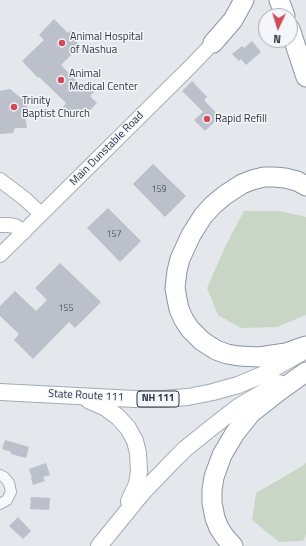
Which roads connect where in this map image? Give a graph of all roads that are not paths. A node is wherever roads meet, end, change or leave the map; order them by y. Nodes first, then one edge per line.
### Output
1 (244, 0) edge
2 (213, 43) joint
3 (296, 48) edge
4 (306, 77) edge
5 (0, 180) edge
6 (306, 186) edge
7 (41, 214) junction
8 (0, 225) edge
9 (24, 232) junction
10 (0, 255) edge
11 (306, 346) edge
12 (306, 350) edge
13 (306, 368) edge
14 (306, 372) edge
15 (0, 391) edge
16 (66, 395) junction
17 (0, 475) edge
18 (0, 504) edge
19 (111, 532) junction
20 (99, 546) edge
21 (233, 546) edge

1 - 2 highway
2 - 7 street, Main Dunstable Road
3 - 4 highway
5 - 7 street
6 - 11 highway
7 - 9 street, Main Dunstable Road
8 - 9 street
9 - 10 street, Main Dunstable Road
12 - 16 main road, State Route 111 / NH 111
13 - 19 main road
14 - 21 highway
15 - 16 main road, State Route 111 / NH 111
16 - 19 main road
17 - 18 street
19 - 20 main road

